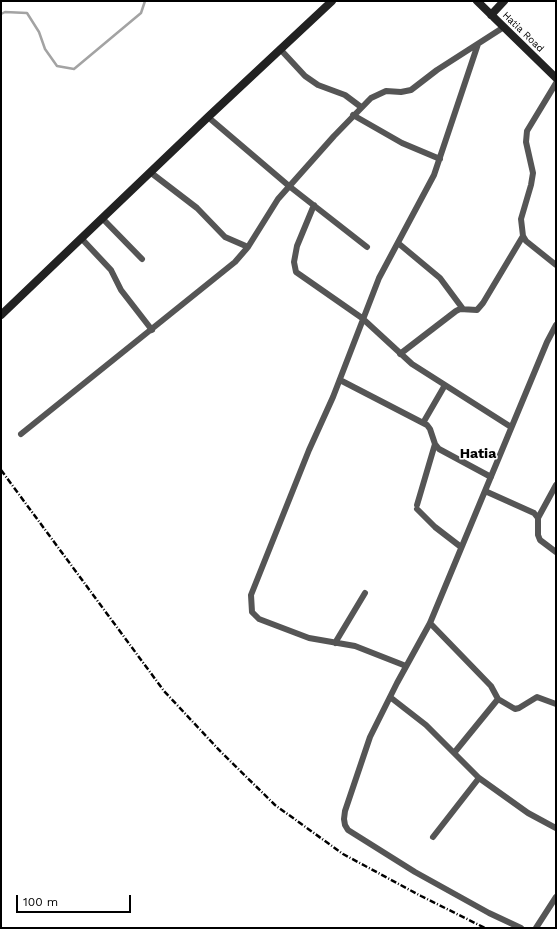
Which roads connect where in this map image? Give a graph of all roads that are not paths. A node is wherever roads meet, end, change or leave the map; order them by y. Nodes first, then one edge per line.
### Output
1 (332, 1) edge
2 (477, 1) edge
3 (504, 1) edge
4 (491, 15) junction
5 (504, 27) junction
6 (478, 44) junction
7 (280, 49) junction
8 (556, 78) edge
9 (556, 83) edge
10 (361, 107) junction
11 (353, 115) junction
12 (208, 117) junction
13 (440, 158) junction
14 (150, 172) junction
15 (289, 186) junction
16 (314, 205) junction
17 (102, 218) junction
18 (523, 236) junction
19 (81, 238) junction
20 (398, 243) junction
21 (248, 247) junction
22 (367, 247) dead end
23 (142, 259) dead end
24 (556, 264) edge
25 (463, 310) junction
26 (1, 315) edge
27 (362, 318) junction
28 (556, 325) edge
29 (152, 330) junction
30 (400, 354) junction
31 (340, 380) junction
32 (445, 385) junction
33 (423, 423) junction
34 (511, 428) junction
35 (21, 434) dead end
36 (435, 444) junction
37 (491, 477) junction
38 (556, 485) edge
39 (485, 491) junction
40 (538, 518) junction
41 (461, 547) junction
42 (556, 552) edge
43 (365, 593) dead end
44 (430, 623) junction
45 (335, 643) junction
46 (406, 666) junction
47 (390, 697) junction
48 (498, 700) junction
49 (556, 704) edge
50 (454, 752) junction
51 (479, 778) junction
52 (556, 828) edge
53 (433, 837) dead end
54 (556, 897) edge
55 (521, 928) edge
56 (536, 928) edge

1 - 7 street
2 - 4 street, Hatia Road
3 - 4 street
4 - 5 street, Hatia Road
5 - 6 street
5 - 8 street, Hatia Road
6 - 10 street
6 - 13 street
7 - 10 street
7 - 12 street
9 - 18 street
10 - 11 street
11 - 13 street
11 - 15 street
12 - 14 street
12 - 15 street
13 - 20 street
14 - 17 street
14 - 21 street
15 - 16 street
15 - 21 street
16 - 22 street
16 - 27 street
17 - 19 street
17 - 23 street
18 - 24 street
18 - 25 street
19 - 26 street
19 - 29 street
20 - 25 street
20 - 27 street
21 - 29 street
25 - 30 street
27 - 30 street
27 - 31 street
28 - 34 street
29 - 35 street
30 - 32 street
31 - 33 street
31 - 45 street
32 - 33 street
32 - 34 street
33 - 36 street
34 - 37 street
36 - 37 street
36 - 41 street
37 - 39 street
38 - 40 street
39 - 40 street
39 - 41 street
40 - 42 street
41 - 44 street
43 - 45 street
44 - 46 street
44 - 48 street
45 - 46 street
46 - 47 street
47 - 50 street
47 - 55 street
48 - 49 street
48 - 50 street
50 - 51 street
51 - 52 street
51 - 53 street
54 - 56 street

